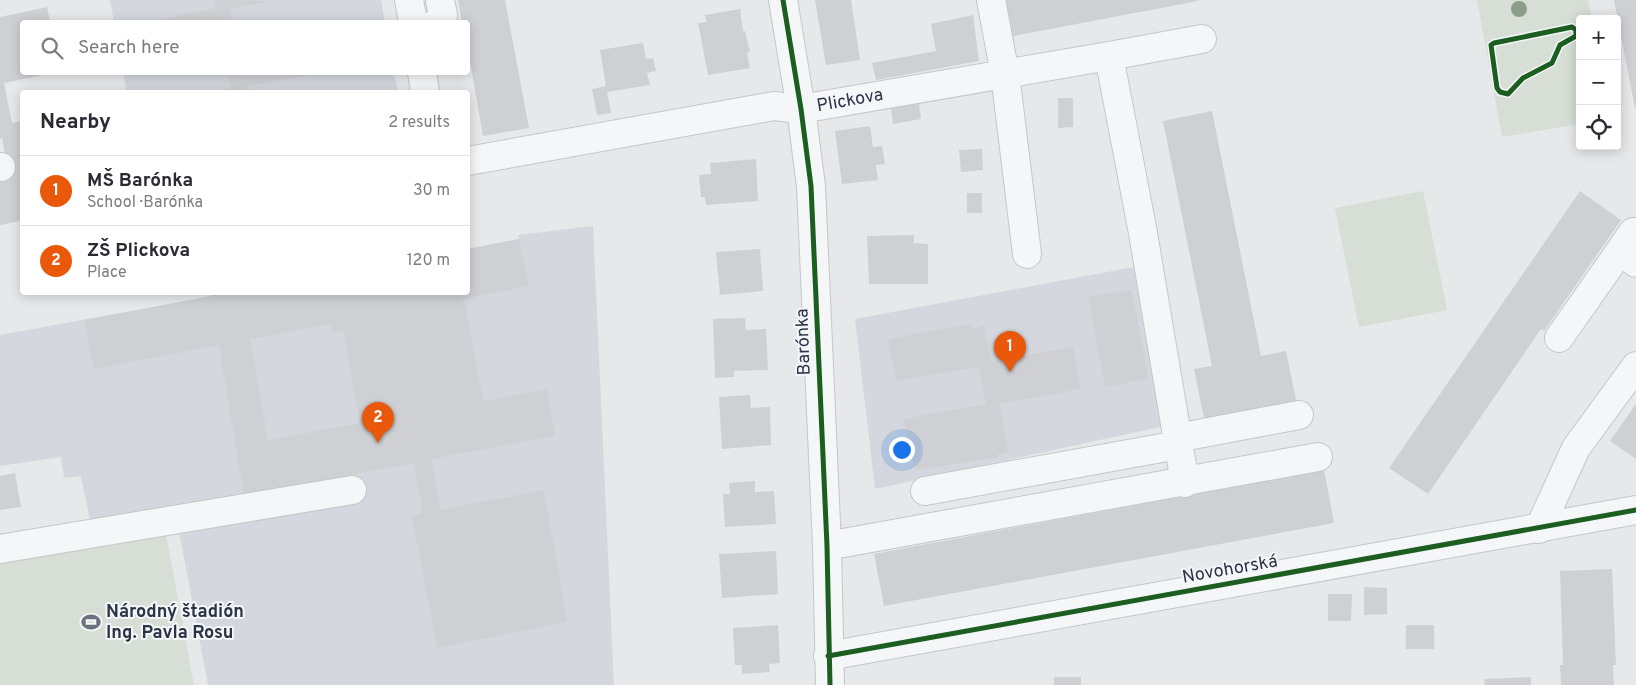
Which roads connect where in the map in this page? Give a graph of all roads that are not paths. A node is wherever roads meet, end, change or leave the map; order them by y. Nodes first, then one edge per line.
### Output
1 (409, 0) edge
2 (440, 0) edge
3 (783, 0) edge
4 (991, 0) edge
5 (413, 20) edge
6 (439, 20) edge
7 (1202, 39) dead end
8 (1109, 56) junction
9 (1005, 74) junction
10 (422, 75) edge
11 (425, 90) edge
12 (801, 109) junction
13 (470, 161) edge
14 (1630, 249) edge
15 (1027, 254) dead end
16 (1559, 338) dead end
17 (1636, 366) edge
18 (1299, 415) dead end
19 (1178, 442) junction
20 (1318, 457) dead end
21 (1185, 483) junction
22 (352, 490) dead end
23 (925, 491) dead end
24 (1636, 510) edge
25 (1539, 528) junction
26 (827, 546) junction
27 (0, 549) edge
28 (828, 656) junction
29 (830, 685) edge

1 - 5 street
2 - 6 street
3 - 12 street, Barónka
4 - 9 street
7 - 8 street, Plickova
8 - 9 street, Plickova
8 - 19 street
9 - 12 street, Plickova
9 - 15 street
10 - 11 street
12 - 13 street, Plickova
12 - 26 street, Barónka
14 - 16 street
17 - 25 street
18 - 19 street
19 - 21 street
19 - 23 street
20 - 21 street
21 - 26 street
22 - 27 street
24 - 25 street, Novohorská
25 - 28 street, Novohorská
26 - 28 street, Barónka
28 - 29 street, Barónka

